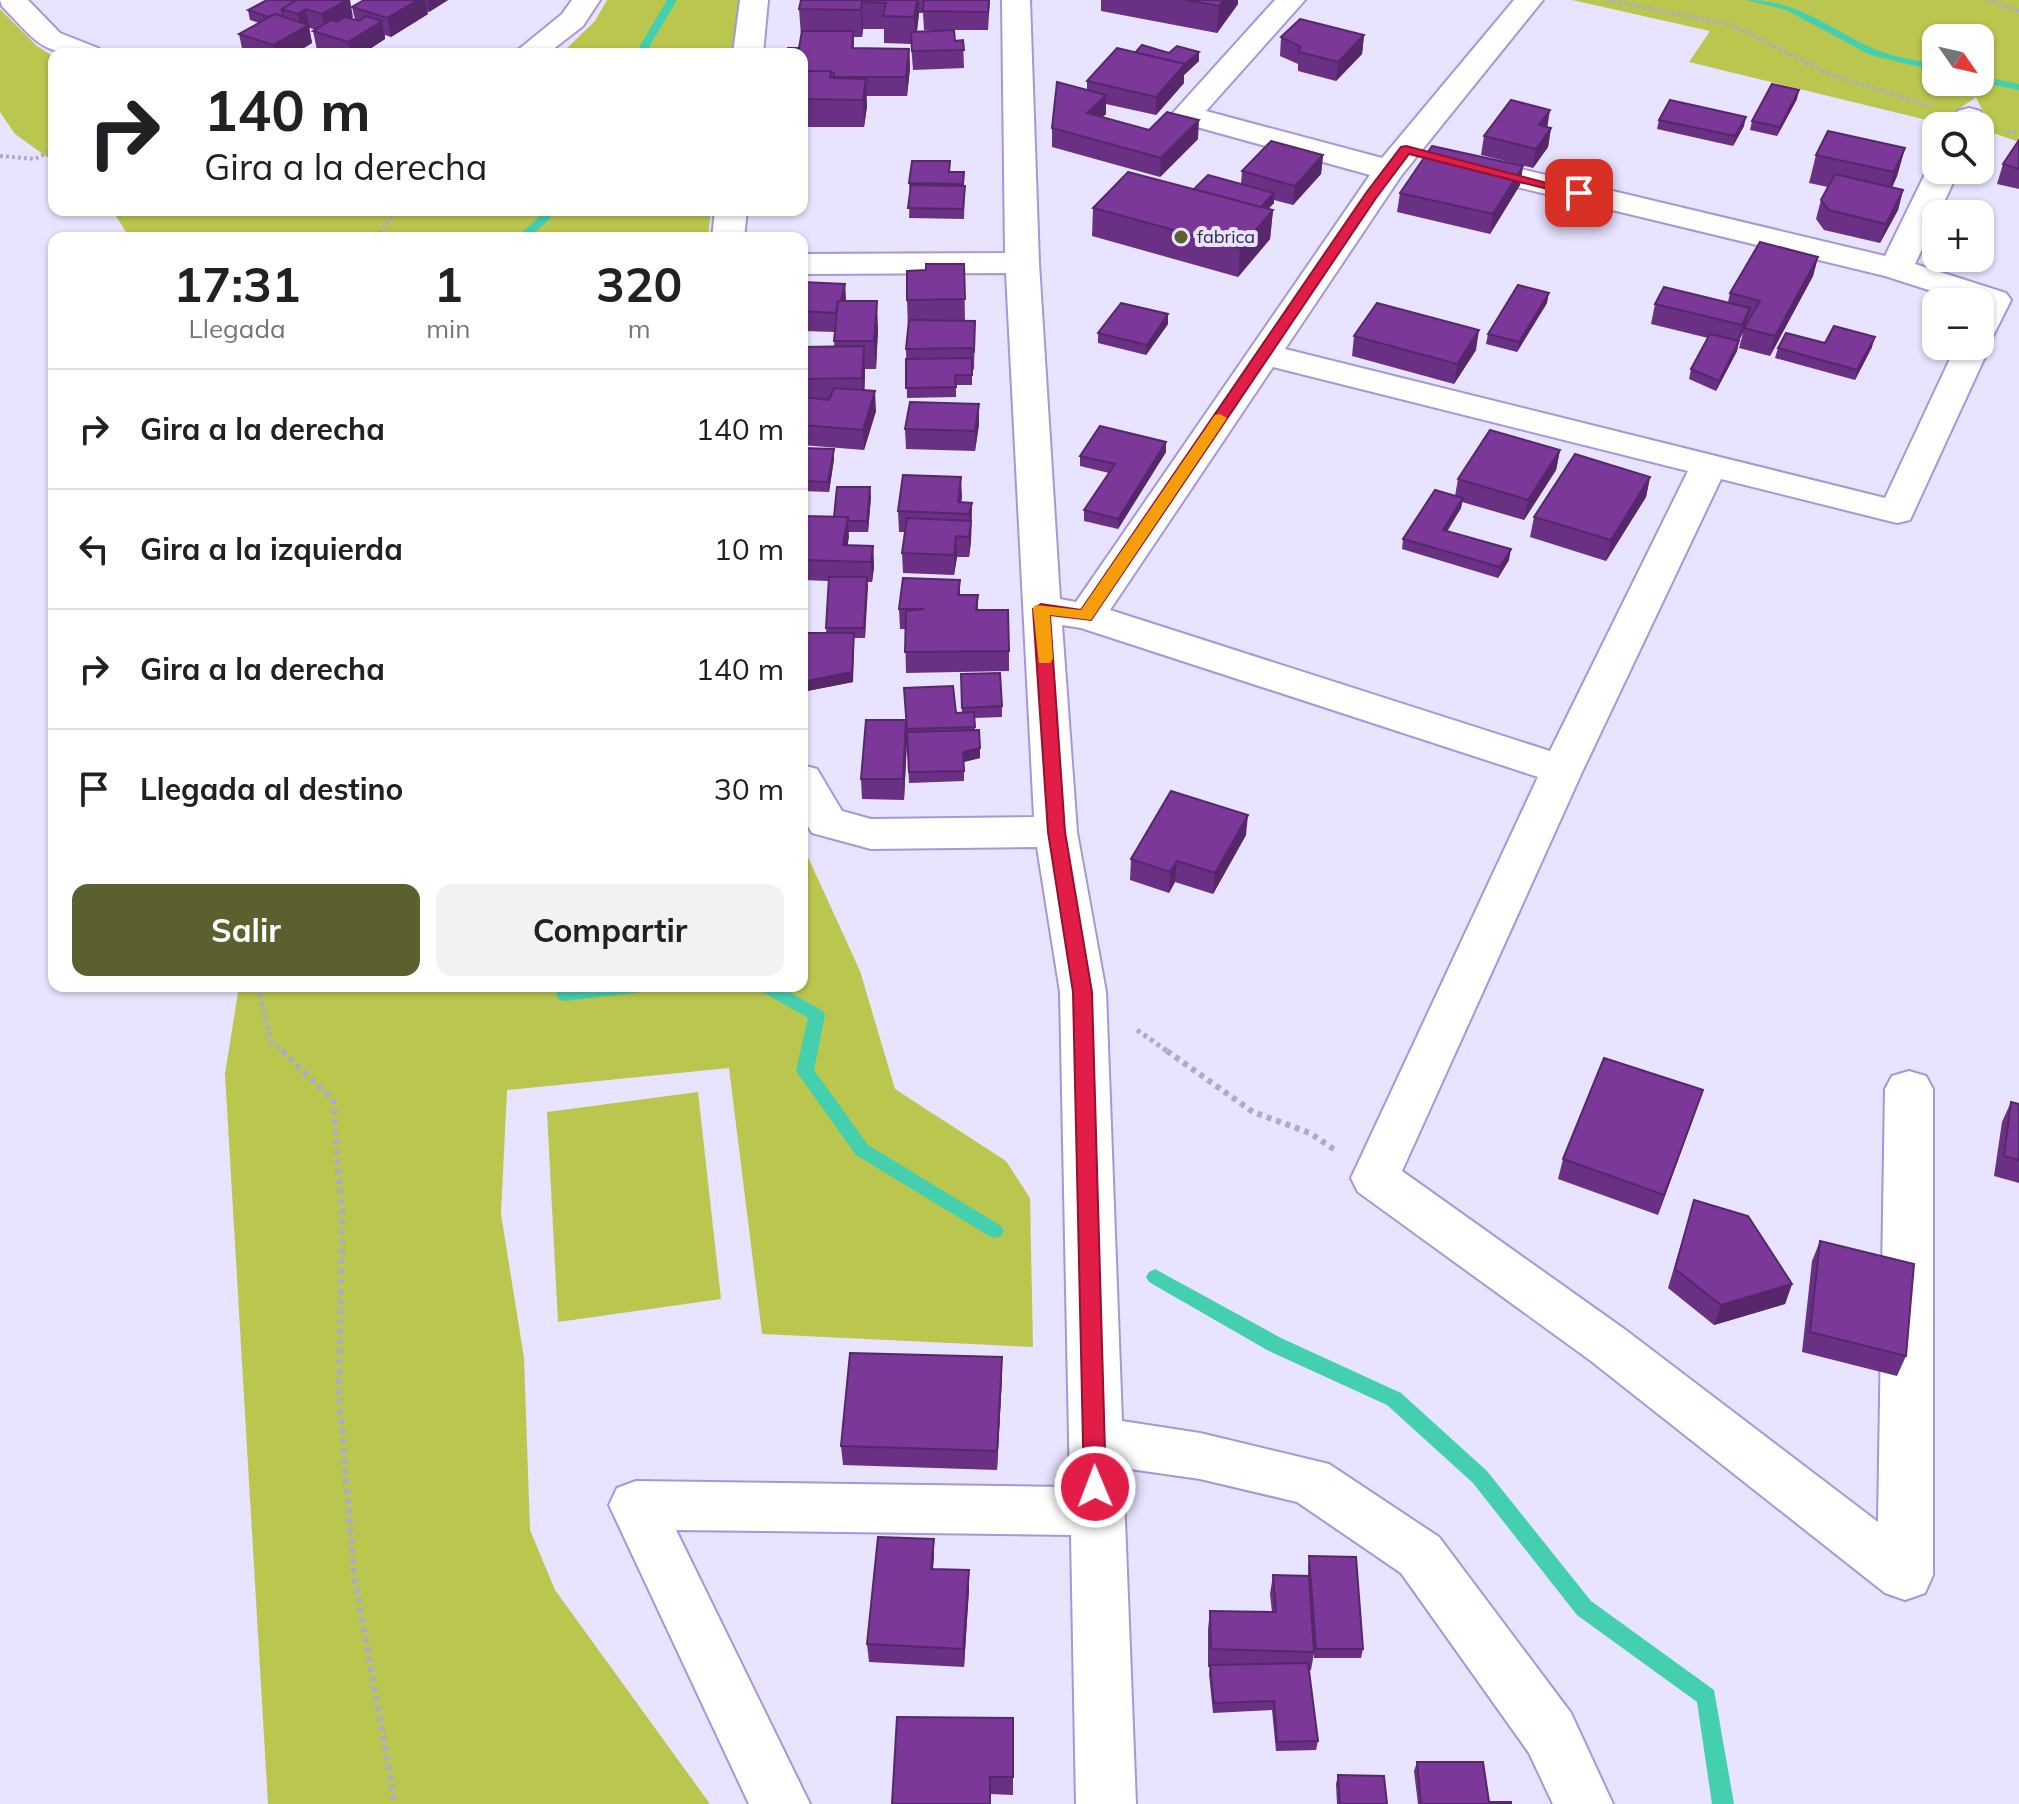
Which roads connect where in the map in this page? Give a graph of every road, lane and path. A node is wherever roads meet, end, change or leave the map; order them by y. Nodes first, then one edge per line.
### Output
1 (12, 0) edge
2 (586, 0) edge
3 (754, 0) edge
4 (1016, 0) edge
5 (1291, 0) edge
6 (1529, 0) edge
7 (1607, 0) edge
8 (1988, 0) edge
9 (2019, 11) edge
10 (73, 48) edge
11 (536, 48) edge
12 (749, 48) edge
13 (1938, 112) edge
14 (2019, 132) edge
15 (1994, 133) edge
16 (48, 152) edge
17 (0, 156) edge
18 (1397, 160) junction
19 (1936, 184) edge
20 (1022, 263) junction
21 (808, 264) edge
22 (1896, 269) junction
23 (1956, 288) edge
24 (1263, 354) junction
25 (1967, 360) edge
26 (1709, 465) junction
27 (1041, 609) junction
28 (1086, 616) junction
29 (1562, 770) junction
30 (808, 789) edge
31 (1056, 832) junction
32 (259, 992) edge
33 (1083, 992) junction
34 (1909, 1089) dead end
35 (1375, 1178) junction
36 (1094, 1440) junction
37 (1096, 1511) junction
38 (395, 1804) edge
39 (780, 1804) edge
40 (1106, 1804) edge
41 (1583, 1804) edge

1 - 10 street
2 - 11 street
3 - 12 street
4 - 20 street
5 - 18 street
6 - 18 street
7 - 13 path
8 - 9 path
14 - 15 path
16 - 17 path
18 - 22 street
18 - 24 street
19 - 22 street
20 - 21 street
20 - 27 street
22 - 23 street
24 - 26 street
24 - 28 street
25 - 26 street
26 - 29 street
27 - 28 street
27 - 31 street
28 - 29 street
29 - 35 street
30 - 31 street
31 - 33 street
32 - 38 path
33 - 35 path
33 - 36 street
34 - 35 street
36 - 37 street
36 - 41 street
37 - 39 street
37 - 40 street

